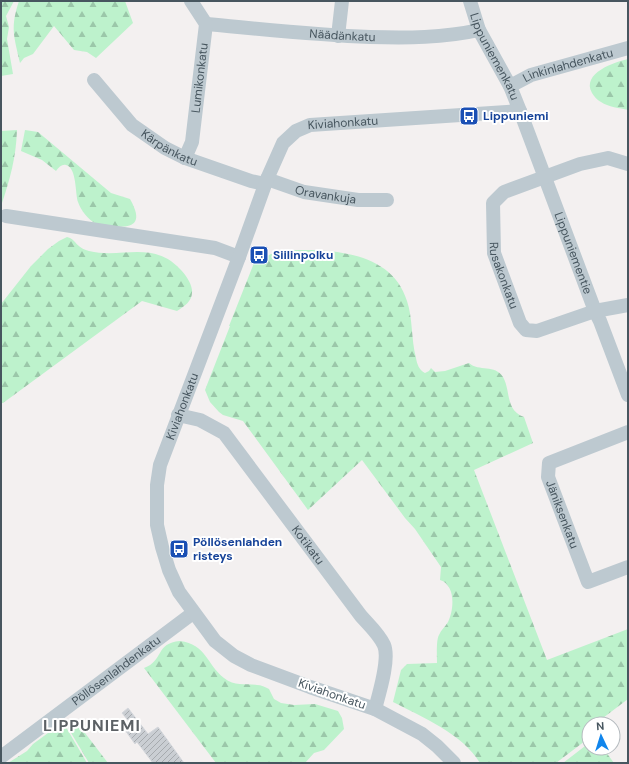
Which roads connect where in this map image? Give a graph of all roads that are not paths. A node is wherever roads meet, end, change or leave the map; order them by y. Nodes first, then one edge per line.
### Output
1 (191, 1) edge
2 (342, 1) edge
3 (470, 1) edge
4 (206, 24) junction
5 (479, 30) junction
6 (338, 36) junction
7 (628, 48) edge
8 (94, 80) dead end
9 (510, 86) junction
10 (520, 111) junction
11 (185, 158) junction
12 (628, 164) edge
13 (545, 177) junction
14 (266, 182) junction
15 (387, 200) dead end
16 (6, 216) dead end
17 (240, 257) junction
18 (628, 305) edge
19 (595, 311) junction
20 (628, 395) edge
21 (178, 415) junction
22 (628, 432) edge
23 (628, 567) edge
24 (193, 612) junction
25 (375, 709) junction
26 (1, 757) edge
27 (454, 763) edge

1 - 4 street
2 - 6 street
3 - 5 street, Lippuniemenkatu
4 - 6 street, Näädänkatu
4 - 11 street, Lumikonkatu
5 - 6 street, Näädänkatu
5 - 9 street, Lippuniemenkatu
7 - 9 street, Linkinlahdenkatu
8 - 11 street, Kärpänkatu
9 - 10 street, Lippuniemenkatu
10 - 13 street, Lippuniementie
10 - 14 street, Kiviahonkatu
11 - 14 street, Kärpänkatu
12 - 13 street, Rusakonkatu
13 - 19 street, Lippuniementie
13 - 19 street, Rusakonkatu
14 - 15 street, Oravankuja
14 - 17 street, Kiviahonkatu
16 - 17 street
17 - 21 street, Kiviahonkatu
18 - 19 street, Rusakonkatu
19 - 20 street, Lippuniementie
21 - 24 street, Kiviahonkatu
21 - 25 street, Kotikatu
22 - 23 street, Jäniksenkatu
24 - 25 street, Kiviahonkatu
24 - 26 street, Pöllösenlahdenkatu
25 - 27 street, Kiviahonkatu

